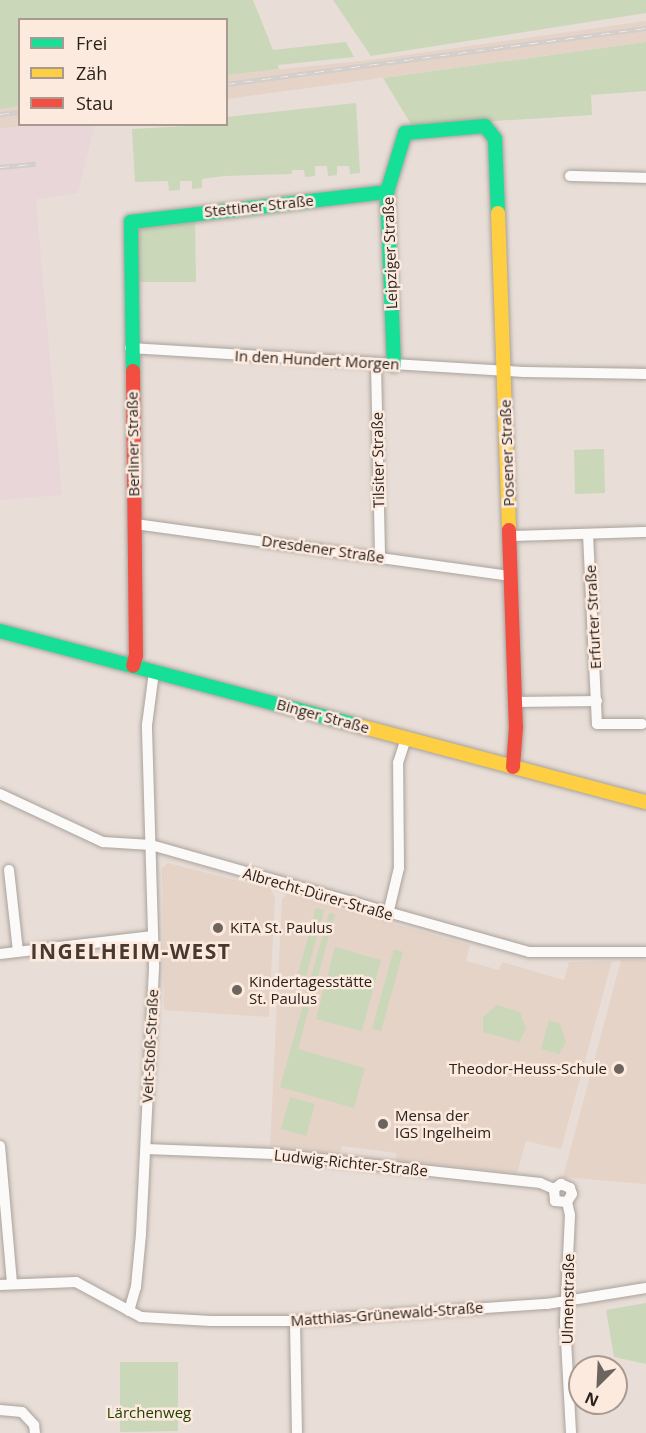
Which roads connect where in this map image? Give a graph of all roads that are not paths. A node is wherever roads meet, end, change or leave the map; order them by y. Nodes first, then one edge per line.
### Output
1 (495, 139) joint
2 (570, 176) dead end
3 (646, 178) edge
4 (387, 192) junction
5 (132, 222) joint
6 (130, 348) junction
7 (376, 364) junction
8 (394, 365) junction
9 (504, 371) junction
10 (646, 374) edge
11 (135, 524) junction
12 (646, 532) edge
13 (588, 534) junction
14 (510, 537) junction
15 (380, 556) junction
16 (511, 576) junction
17 (0, 631) edge
18 (133, 666) junction
19 (154, 672) junction
20 (597, 701) junction
21 (516, 702) junction
22 (642, 724) dead end
23 (406, 738) junction
24 (513, 766) junction
25 (0, 794) edge
26 (646, 802) edge
27 (150, 845) junction
28 (9, 870) dead end
29 (388, 914) junction
30 (153, 936) junction
31 (18, 951) junction
32 (646, 952) edge
33 (0, 954) edge
34 (0, 1146) edge
35 (146, 1149) junction
36 (567, 1202) joint
37 (12, 1283) junction
38 (0, 1285) edge
39 (646, 1288) edge
40 (565, 1303) junction
41 (129, 1311) junction
42 (295, 1321) junction
43 (0, 1410) edge
44 (35, 1433) edge
45 (297, 1433) edge
46 (571, 1433) edge

1 - 4 street, Leipziger Straße
1 - 9 street, Posener Straße
2 - 3 street
4 - 5 street, Stettiner Straße
4 - 8 street, Leipziger Straße
5 - 6 street, Berliner Straße
6 - 7 street, In den Hundert Morgen
6 - 11 street, Berliner Straße
7 - 8 street, In den Hundert Morgen
7 - 15 street, Tilsiter Straße
8 - 9 street, In den Hundert Morgen
9 - 10 street, In den Hundert Morgen
9 - 14 street, Posener Straße
11 - 15 street, Dresdener Straße
11 - 18 street, Berliner Straße
12 - 13 street
13 - 14 street
13 - 20 street, Erfurter Straße
14 - 16 street, Posener Straße
15 - 16 street, Dresdener Straße
16 - 21 street, Posener Straße
17 - 18 street, Binger Straße
18 - 19 street, Binger Straße
19 - 23 street, Binger Straße
19 - 27 street, Veit-Stoß-Straße
20 - 21 street
20 - 22 street, Erfurter Straße
21 - 24 street, Posener Straße
23 - 24 street, Binger Straße
23 - 29 street
24 - 26 street, Binger Straße
25 - 27 street, Albrecht-Dürer-Straße
27 - 29 street, Albrecht-Dürer-Straße
27 - 30 street, Veit-Stoß-Straße
28 - 31 street
29 - 32 street, Albrecht-Dürer-Straße
30 - 31 street
30 - 35 street, Veit-Stoß-Straße
31 - 33 street
34 - 37 street
35 - 36 street, Ludwig-Richter-Straße
35 - 41 street, Veit-Stoß-Straße
36 - 40 street, Ulmenstraße
37 - 38 street, Matthias-Grünewald-Straße
37 - 41 street, Matthias-Grünewald-Straße
39 - 40 street, Matthias-Grünewald-Straße
40 - 42 street, Matthias-Grünewald-Straße
40 - 46 street, Ulmenstraße
41 - 42 street, Matthias-Grünewald-Straße
42 - 45 street
43 - 44 street

